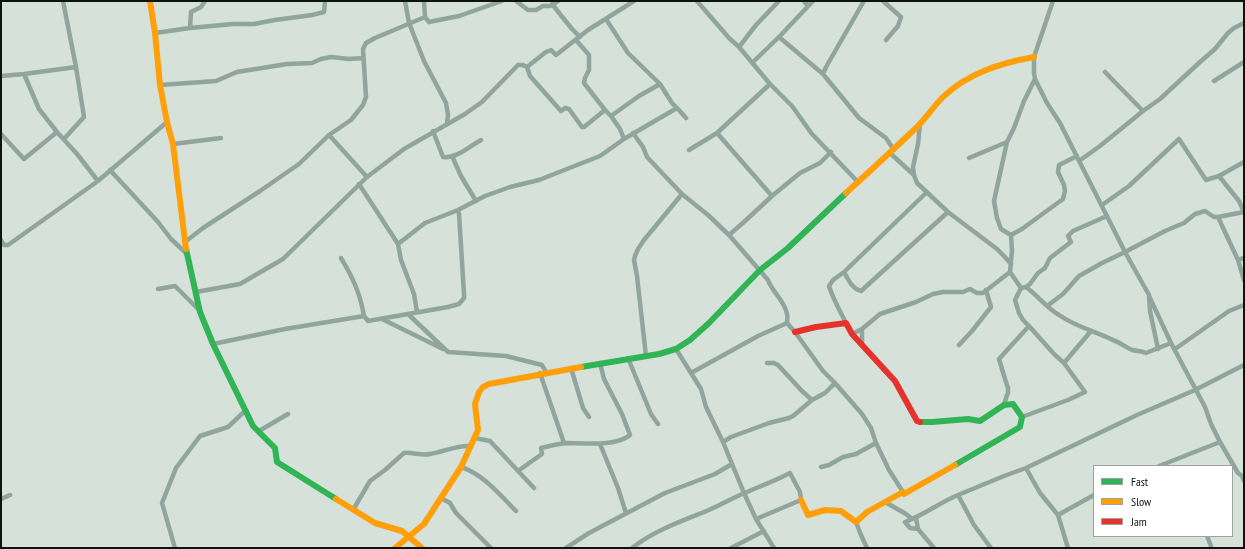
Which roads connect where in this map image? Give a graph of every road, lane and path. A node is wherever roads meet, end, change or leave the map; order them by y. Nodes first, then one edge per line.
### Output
1 (63, 1) edge
2 (150, 1) edge
3 (205, 1) edge
4 (325, 1) edge
5 (405, 1) edge
6 (424, 1) edge
7 (502, 1) edge
8 (516, 1) edge
9 (558, 1) edge
10 (634, 1) edge
11 (697, 1) edge
12 (779, 1) edge
13 (804, 1) edge
14 (813, 1) edge
15 (864, 1) edge
16 (884, 1) edge
17 (1053, 1) edge
18 (552, 4) junction
19 (808, 6) junction
20 (425, 17) junction
21 (606, 19) junction
22 (409, 23) junction
23 (1244, 23) edge
24 (190, 28) junction
25 (155, 33) junction
26 (578, 38) junction
27 (778, 38) junction
28 (886, 40) dead end
29 (739, 47) junction
30 (363, 58) junction
31 (1034, 58) junction
32 (1244, 62) edge
33 (752, 63) junction
34 (76, 67) junction
35 (527, 67) junction
36 (1105, 72) dead end
37 (24, 74) junction
38 (823, 74) junction
39 (1, 76) edge
40 (1035, 79) junction
41 (1214, 81) dead end
42 (160, 84) junction
43 (660, 84) junction
44 (770, 84) junction
45 (677, 108) junction
46 (605, 110) junction
47 (1143, 111) junction
48 (611, 116) junction
49 (686, 118) dead end
50 (167, 122) junction
51 (447, 124) junction
52 (920, 124) junction
53 (433, 131) junction
54 (57, 132) junction
55 (633, 133) junction
56 (717, 133) junction
57 (1, 134) edge
58 (329, 135) junction
59 (221, 138) dead end
60 (64, 139) junction
61 (624, 139) junction
62 (480, 140) dead end
63 (1007, 142) junction
64 (173, 144) junction
65 (689, 150) dead end
66 (831, 152) junction
67 (892, 152) junction
68 (452, 156) junction
69 (1077, 156) junction
70 (969, 158) dead end
71 (1079, 161) junction
72 (1244, 162) edge
73 (110, 170) junction
74 (914, 175) junction
75 (1220, 176) junction
76 (367, 177) junction
77 (98, 181) junction
78 (858, 182) junction
79 (359, 184) junction
80 (927, 192) junction
81 (682, 194) junction
82 (772, 196) junction
83 (476, 201) junction
84 (1102, 205) junction
85 (458, 210) junction
86 (948, 212) junction
87 (1244, 212) edge
88 (1107, 216) junction
89 (1218, 217) junction
90 (729, 235) junction
91 (1011, 235) junction
92 (1, 240) edge
93 (185, 242) junction
94 (398, 244) junction
95 (1125, 252) junction
96 (187, 254) junction
97 (341, 258) dead end
98 (1244, 258) edge
99 (1238, 260) junction
100 (1011, 264) junction
101 (760, 270) junction
102 (844, 272) junction
103 (1010, 272) junction
104 (1244, 280) edge
105 (1026, 287) junction
106 (1020, 288) junction
107 (158, 289) dead end
108 (986, 290) junction
109 (196, 292) junction
110 (1149, 295) junction
111 (1244, 305) edge
112 (1047, 306) junction
113 (200, 312) junction
114 (417, 312) junction
115 (408, 314) junction
116 (364, 316) junction
117 (382, 318) junction
118 (787, 323) junction
119 (846, 323) junction
120 (1029, 326) junction
121 (862, 329) junction
122 (1091, 330) junction
123 (795, 332) junction
124 (852, 334) junction
125 (1171, 343) junction
126 (213, 344) junction
127 (862, 344) junction
128 (959, 345) dead end
129 (676, 349) junction
130 (1158, 349) junction
131 (1175, 349) junction
132 (448, 352) junction
133 (646, 356) junction
134 (628, 358) junction
135 (600, 362) junction
136 (767, 363) dead end
137 (1064, 363) junction
138 (1244, 365) edge
139 (570, 368) junction
140 (543, 373) junction
141 (691, 373) junction
142 (835, 383) junction
143 (1195, 390) junction
144 (812, 400) junction
145 (1004, 405) junction
146 (246, 410) junction
147 (288, 414) dead end
148 (589, 416) dead end
149 (1022, 417) junction
150 (658, 424) dead end
151 (259, 431) junction
152 (475, 438) junction
153 (723, 442) junction
154 (1220, 442) junction
155 (564, 443) junction
156 (876, 443) junction
157 (600, 444) junction
158 (471, 446) junction
159 (1171, 461) junction
160 (732, 464) junction
161 (1161, 465) edge
162 (1173, 465) edge
163 (821, 466) dead end
164 (461, 467) junction
165 (1026, 468) junction
166 (518, 471) junction
167 (1243, 478) edge
168 (534, 488) dead end
169 (903, 492) junction
170 (744, 493) junction
171 (10, 495) dead end
172 (958, 495) junction
173 (1093, 496) edge
174 (441, 498) junction
175 (1, 499) edge
176 (801, 500) junction
177 (885, 502) junction
178 (353, 510) junction
179 (516, 511) dead end
180 (626, 513) junction
181 (1058, 515) junction
182 (756, 519) junction
183 (914, 519) junction
184 (856, 522) junction
185 (918, 530) junction
186 (764, 531) junction
187 (409, 536) junction
188 (1207, 537) edge
189 (1211, 546) dead end
190 (175, 548) edge
191 (395, 548) edge
192 (422, 548) edge
193 (491, 548) edge
194 (566, 548) edge
195 (632, 548) edge
196 (731, 548) edge
197 (774, 548) edge
198 (867, 548) edge
199 (934, 548) edge
200 (991, 548) edge
201 (1068, 548) edge

1 - 34 street
2 - 25 street
3 - 24 street
4 - 24 street
5 - 22 street
6 - 20 street
7 - 20 street
8 - 18 street
9 - 18 street
10 - 21 street
11 - 29 street
12 - 29 street
13 - 19 street
14 - 19 street
15 - 38 street
16 - 28 street
17 - 31 street
18 - 26 street
19 - 27 street
20 - 22 street
21 - 26 street
21 - 43 street
22 - 30 street
22 - 51 street
23 - 47 street
24 - 25 street
25 - 42 street
26 - 35 street
26 - 46 street
27 - 33 street
27 - 38 street
29 - 33 street
30 - 42 street
30 - 58 street
31 - 40 street
31 - 52 street
32 - 41 street
33 - 44 street
34 - 37 street
34 - 60 street
35 - 46 street
35 - 51 street
36 - 47 street
37 - 39 street
37 - 54 street
38 - 67 street
40 - 63 street
40 - 69 street
42 - 50 street
43 - 45 street
43 - 48 street
44 - 56 street
44 - 66 street
45 - 49 street
45 - 55 street
46 - 48 street
47 - 71 street
48 - 61 street
50 - 64 street
50 - 73 street
51 - 53 street
52 - 67 street
52 - 74 street
53 - 68 street
53 - 76 street
54 - 57 street
54 - 60 street
55 - 61 street
55 - 81 street
56 - 65 street
56 - 82 street
58 - 76 street
58 - 93 street
59 - 64 street
60 - 77 street
61 - 83 street
62 - 68 street
63 - 70 street
63 - 91 street
64 - 93 street
66 - 78 street
66 - 82 street
67 - 74 street
67 - 78 street
68 - 83 street
69 - 71 street
69 - 91 street
71 - 84 street
72 - 75 street
73 - 77 street
73 - 96 street
74 - 80 street
75 - 84 street
75 - 87 street
76 - 79 street
77 - 92 street
78 - 101 street
79 - 94 street
79 - 109 street
80 - 86 street
80 - 102 street
81 - 90 street
81 - 133 street
82 - 90 street
83 - 85 street
84 - 88 street
85 - 94 street
85 - 114 street
86 - 100 street
86 - 102 street
87 - 89 street
88 - 95 street
88 - 105 street
89 - 95 street
89 - 99 street
90 - 101 street
91 - 100 street
93 - 96 street
94 - 114 street
95 - 110 street
95 - 112 street
96 - 109 street
97 - 116 street
98 - 99 street
99 - 104 street
100 - 103 street
101 - 118 street
101 - 129 street
102 - 119 street
103 - 106 street
103 - 108 street
105 - 106 street
105 - 112 street
106 - 120 street
107 - 113 street
108 - 121 street
108 - 128 street
109 - 113 street
110 - 125 street
110 - 130 street
111 - 131 street
112 - 122 street
113 - 126 street
114 - 115 street
115 - 117 street
115 - 132 street
116 - 117 street
116 - 126 street
117 - 132 street
118 - 123 street
118 - 141 street
119 - 123 street
119 - 124 street
120 - 137 street
120 - 145 street
121 - 124 street
121 - 127 street
122 - 130 street
122 - 137 street
123 - 142 street
124 - 127 street
125 - 130 street
125 - 131 street
126 - 146 street
127 - 145 street
129 - 133 street
129 - 141 street
131 - 143 street
132 - 140 street
133 - 134 street
134 - 135 street
134 - 150 street
135 - 139 street
135 - 157 street
136 - 144 street
137 - 149 street
138 - 143 street
139 - 140 street
139 - 148 street
140 - 152 street
140 - 155 street
141 - 153 street
142 - 144 street
142 - 156 street
143 - 154 street
143 - 165 street
144 - 153 street
145 - 149 street
146 - 151 street
146 - 190 street
147 - 151 street
149 - 169 street
151 - 178 street
152 - 158 street
152 - 166 street
153 - 160 street
154 - 159 street
154 - 167 street
155 - 157 street
155 - 166 street
156 - 163 street
156 - 169 street
157 - 180 street
158 - 164 street
158 - 178 street
159 - 161 street
159 - 162 street
160 - 170 street
160 - 180 street
164 - 174 street
164 - 179 street
165 - 172 street
165 - 181 street
166 - 168 street
169 - 177 street
170 - 176 street
170 - 182 street
170 - 195 street
171 - 175 street
172 - 183 street
172 - 200 street
173 - 181 street
174 - 187 street
174 - 193 street
176 - 182 street
176 - 184 street
177 - 183 street
177 - 184 street
178 - 187 street
180 - 194 street
181 - 201 street
182 - 186 street
183 - 185 street
183 - 185 street
184 - 198 street
185 - 199 street
186 - 196 street
186 - 197 street
187 - 191 street
187 - 192 street
188 - 189 street

